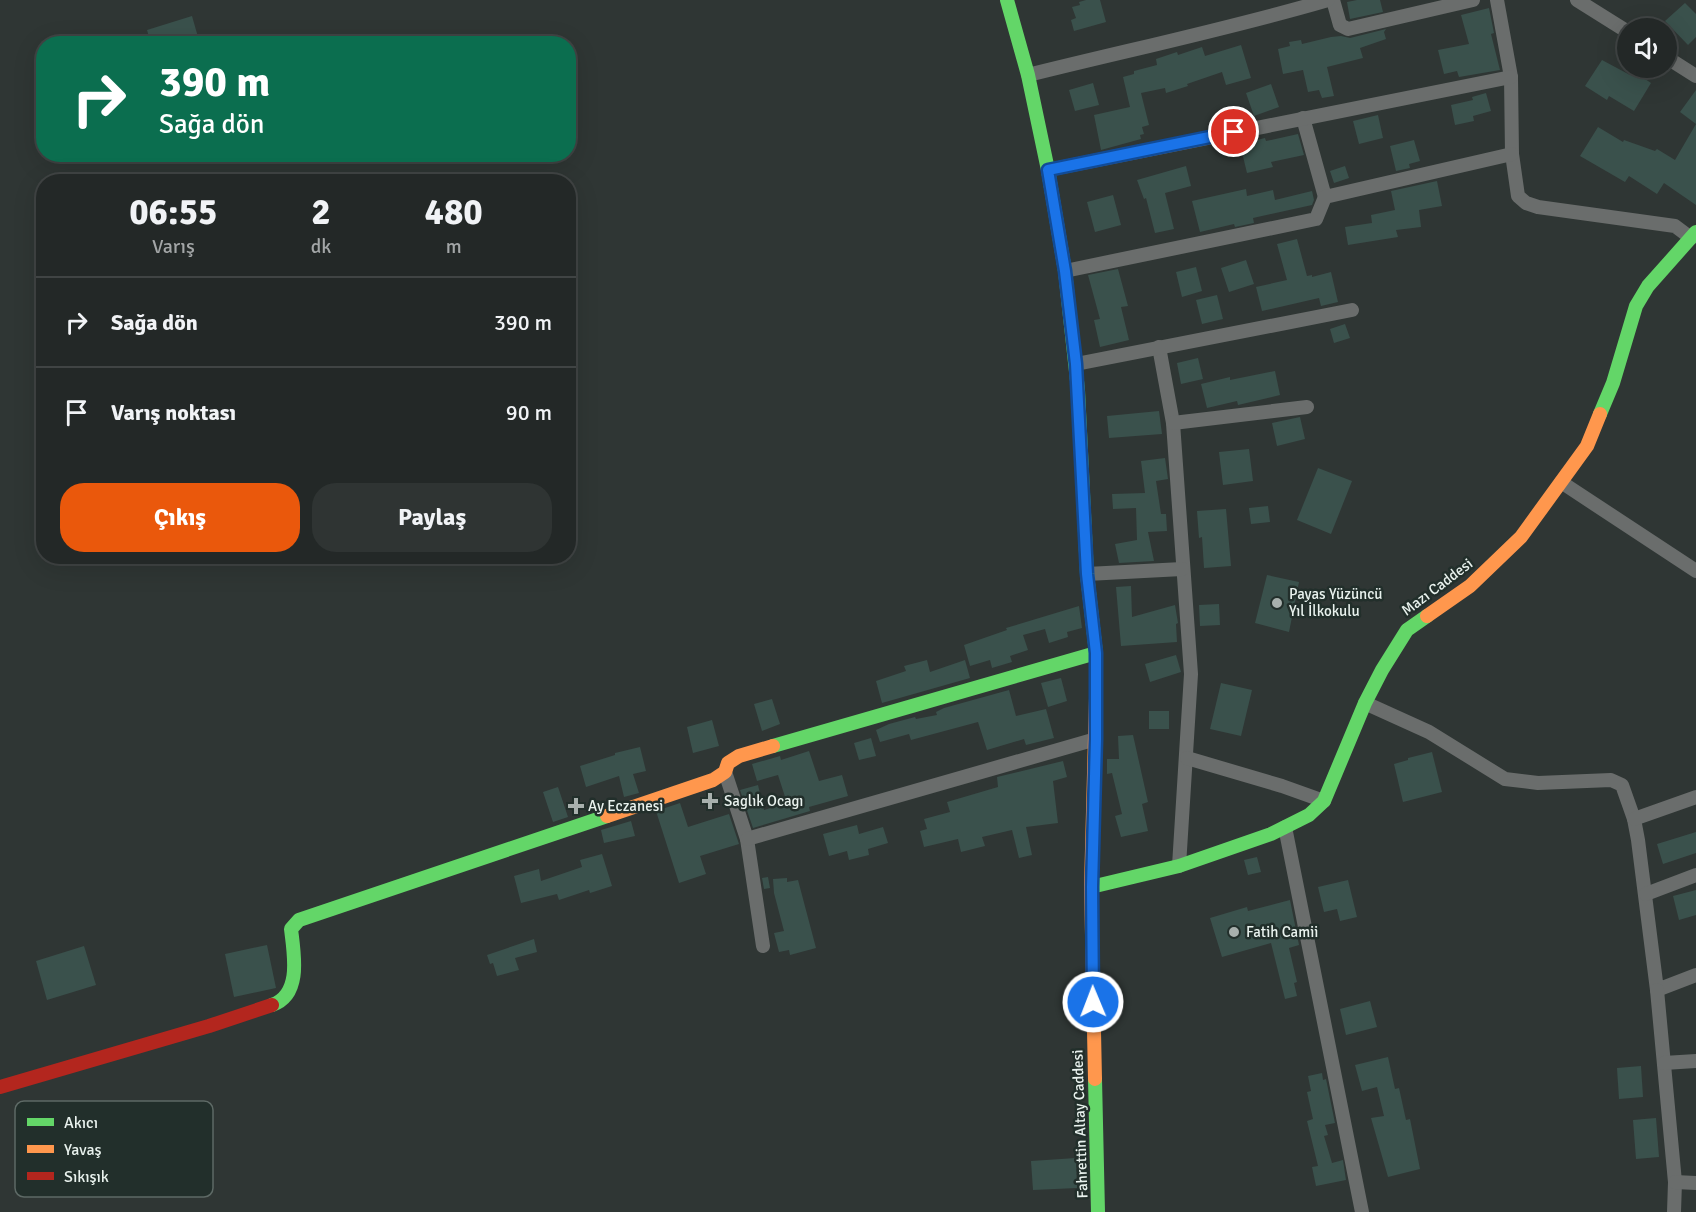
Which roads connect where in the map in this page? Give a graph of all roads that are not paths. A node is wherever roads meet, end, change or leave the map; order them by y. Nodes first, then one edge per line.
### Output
1 (1007, 0) edge
2 (1331, 0) edge
3 (1473, 0) edge
4 (1497, 0) edge
5 (1577, 0) edge
6 (1617, 25) edge
7 (1677, 64) edge
8 (1028, 75) junction
9 (1696, 76) edge
10 (1511, 77) junction
11 (1303, 118) junction
12 (1512, 154) junction
13 (1048, 170) junction
14 (1325, 197) junction
15 (1694, 235) edge
16 (1065, 271) junction
17 (1352, 310) dead end
18 (1159, 347) junction
19 (1076, 364) junction
20 (1307, 407) dead end
21 (1173, 423) junction
22 (1561, 482) junction
23 (1182, 569) junction
24 (1696, 571) edge
25 (1087, 574) junction
26 (1096, 653) junction
27 (1365, 702) junction
28 (1096, 739) junction
29 (1187, 758) junction
30 (725, 772) junction
31 (1696, 797) edge
32 (1324, 801) junction
33 (1634, 819) junction
34 (1285, 827) junction
35 (747, 839) junction
36 (1179, 867) junction
37 (1696, 875) edge
38 (1092, 887) junction
39 (1646, 894) junction
40 (763, 946) dead end
41 (1696, 975) edge
42 (1657, 990) junction
43 (1696, 1061) edge
44 (1664, 1063) junction
45 (0, 1087) edge
46 (1675, 1182) junction
47 (1696, 1183) edge
48 (1098, 1212) edge
49 (1362, 1212) edge
50 (1674, 1212) edge

1 - 8 street, Fahrettin Altay Caddesi
2 - 3 street
2 - 8 street
4 - 10 street
5 - 6 street
7 - 9 street
8 - 13 street, Fahrettin Altay Caddesi
10 - 11 street
10 - 12 street
11 - 13 street
11 - 14 street
12 - 14 street
12 - 15 street
13 - 16 street, Fahrettin Altay Caddesi
14 - 16 street
15 - 22 street, Mazı Caddesi
16 - 19 street, Fahrettin Altay Caddesi
17 - 18 street
18 - 19 street
18 - 21 street
19 - 25 street, Fahrettin Altay Caddesi
20 - 21 street
21 - 23 street
22 - 24 street
22 - 27 street, Mazı Caddesi
23 - 25 street
23 - 29 street
25 - 26 street, Fahrettin Altay Caddesi
26 - 28 street, Fahrettin Altay Caddesi
26 - 30 street
27 - 32 street, Mazı Caddesi
27 - 33 street
28 - 35 street
28 - 38 street, Fahrettin Altay Caddesi
29 - 32 street
29 - 36 street
30 - 35 street
30 - 45 street
31 - 33 street
32 - 34 street, Mazı Caddesi
33 - 39 street
34 - 36 street, Mazı Caddesi
34 - 49 street
35 - 40 street
36 - 38 street, Mazı Caddesi
37 - 39 street
38 - 48 street, Fahrettin Altay Caddesi
39 - 42 street
41 - 42 street
42 - 44 street
43 - 44 street
44 - 46 street
46 - 47 street
46 - 50 street

